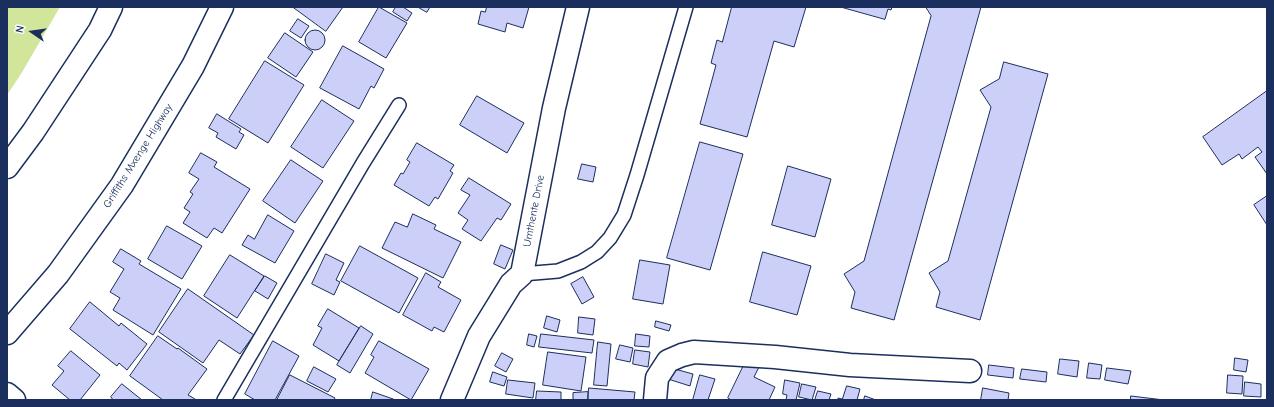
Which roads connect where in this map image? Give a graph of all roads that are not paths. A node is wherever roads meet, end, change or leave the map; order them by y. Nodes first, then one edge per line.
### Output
1 (111, 7) edge
2 (222, 7) edge
3 (578, 7) edge
4 (686, 7) edge
5 (72, 72) junction
6 (398, 105) dead end
7 (7, 145) edge
8 (7, 166) edge
9 (522, 274) junction
10 (7, 333) edge
11 (970, 372) dead end
12 (7, 394) edge
13 (14, 400) edge
14 (224, 400) edge
15 (452, 400) edge
16 (655, 400) edge

1 - 5 street
2 - 10 street, Griffiths Mxenge Highway
3 - 9 street, Umthente Drive
4 - 9 lane
5 - 7 street
5 - 8 street
6 - 14 lane
9 - 15 street
11 - 16 street
12 - 13 street

